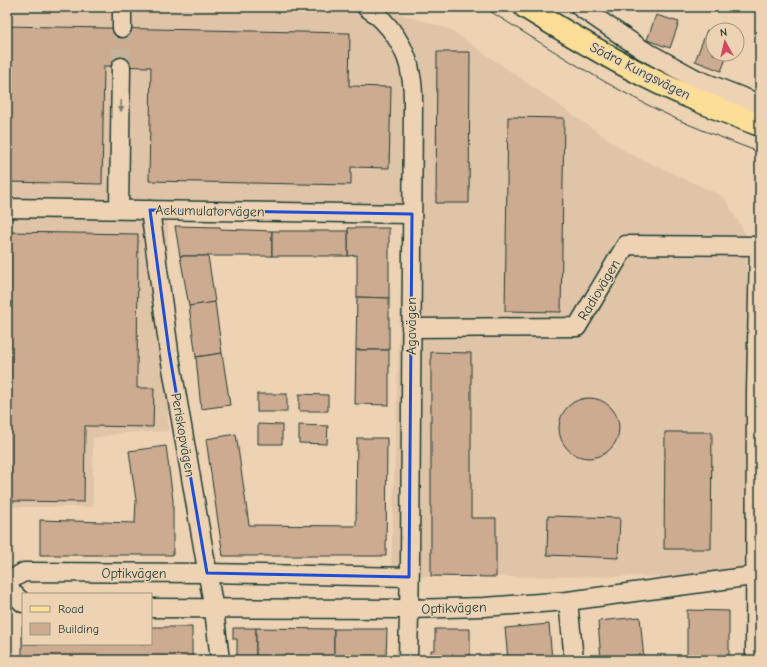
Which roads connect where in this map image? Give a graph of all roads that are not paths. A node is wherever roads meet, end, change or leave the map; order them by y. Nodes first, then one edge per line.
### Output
1 (122, 7) edge
2 (366, 7) edge
3 (525, 7) edge
4 (580, 7) edge
5 (122, 28) tunnel mouth
6 (121, 67) tunnel mouth
7 (760, 104) edge
8 (760, 125) edge
9 (7, 208) edge
10 (119, 210) junction
11 (150, 210) junction
12 (412, 214) junction
13 (759, 246) edge
14 (411, 328) junction
15 (758, 393) edge
16 (207, 573) junction
17 (758, 576) edge
18 (409, 577) junction
19 (7, 582) edge
20 (7, 587) edge
21 (568, 602) junction
22 (22, 603) edge
23 (152, 608) edge
24 (408, 609) junction
25 (214, 610) junction
26 (220, 660) edge
27 (408, 660) edge
28 (574, 660) edge
29 (755, 660) edge

1 - 5 street
2 - 12 street, Agavägen
3 - 8 main road, Södra Kungsvägen
4 - 7 street, Södra Kungsvägen
6 -> 10 street
9 - 10 street, Ackumulatorvägen
10 - 11 street, Ackumulatorvägen
11 - 12 street, Ackumulatorvägen
11 - 16 street, Periskopvägen
12 - 14 street, Agavägen
13 - 14 street, Radiovägen
13 - 15 street, Radiovägen
14 - 18 street, Agavägen
15 - 17 street, Radiovägen
16 - 18 street, Optikvägen
16 - 19 street, Optikvägen
16 - 25 street, Periskopvägen
17 - 21 street, Optikvägen
17 - 29 street, Radiovägen
18 - 24 street, Agavägen
20 - 22 street
21 - 24 street, Optikvägen
21 - 28 street
23 - 25 street, Optikvägen
24 - 25 street, Optikvägen
24 - 27 street, Agavägen
25 - 26 street, Periskopvägen

